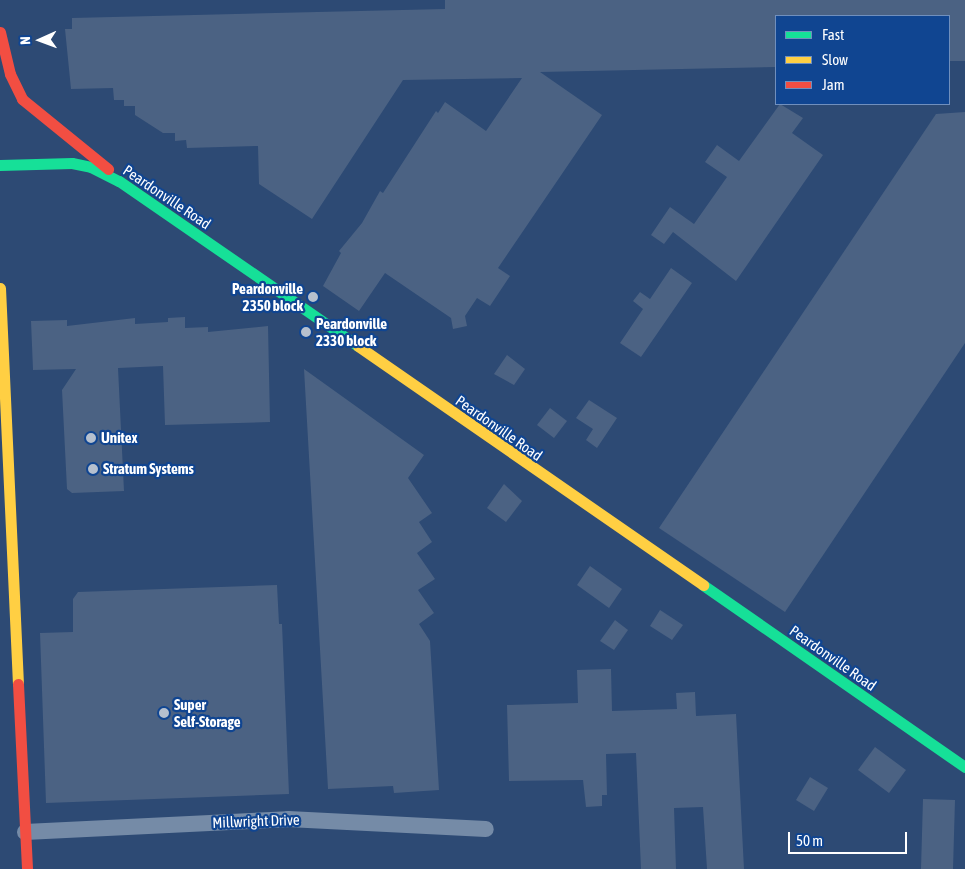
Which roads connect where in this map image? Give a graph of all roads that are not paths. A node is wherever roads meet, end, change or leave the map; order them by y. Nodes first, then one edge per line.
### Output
1 (0, 32) edge
2 (0, 165) edge
3 (119, 181) junction
4 (0, 288) edge
5 (965, 767) edge
6 (486, 829) dead end
7 (26, 832) junction
8 (27, 869) edge

1 - 3 street
2 - 3 street, Peardonville Road
3 - 5 street, Peardonville Road
4 - 7 street
6 - 7 street, Millwright Drive
7 - 8 street

